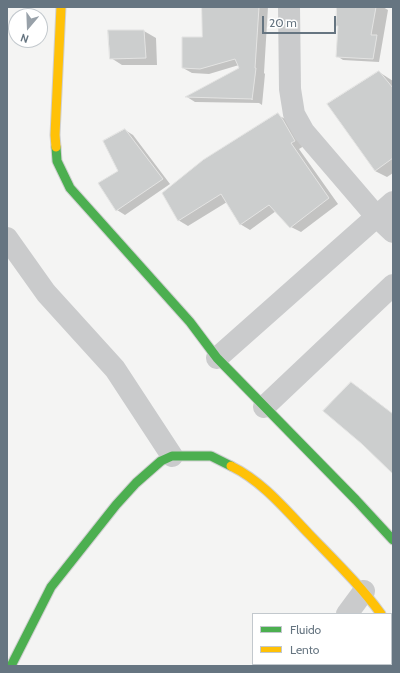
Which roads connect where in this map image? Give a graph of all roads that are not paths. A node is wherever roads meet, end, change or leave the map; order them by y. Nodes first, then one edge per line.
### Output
1 (62, 7) edge
2 (289, 7) edge
3 (393, 202) edge
4 (376, 216) junction
5 (393, 232) edge
6 (7, 238) edge
7 (393, 285) edge
8 (217, 358) junction
9 (264, 407) junction
10 (172, 456) junction
11 (393, 540) edge
12 (364, 591) junction
13 (348, 613) edge
14 (380, 613) edge
15 (11, 666) edge

1 - 8 street
2 - 4 street
3 - 4 street
4 - 5 street
4 - 8 street
6 - 10 street
7 - 9 street
8 - 9 street
9 - 11 street
10 - 12 street
10 - 15 street
12 - 13 street
12 - 14 street

